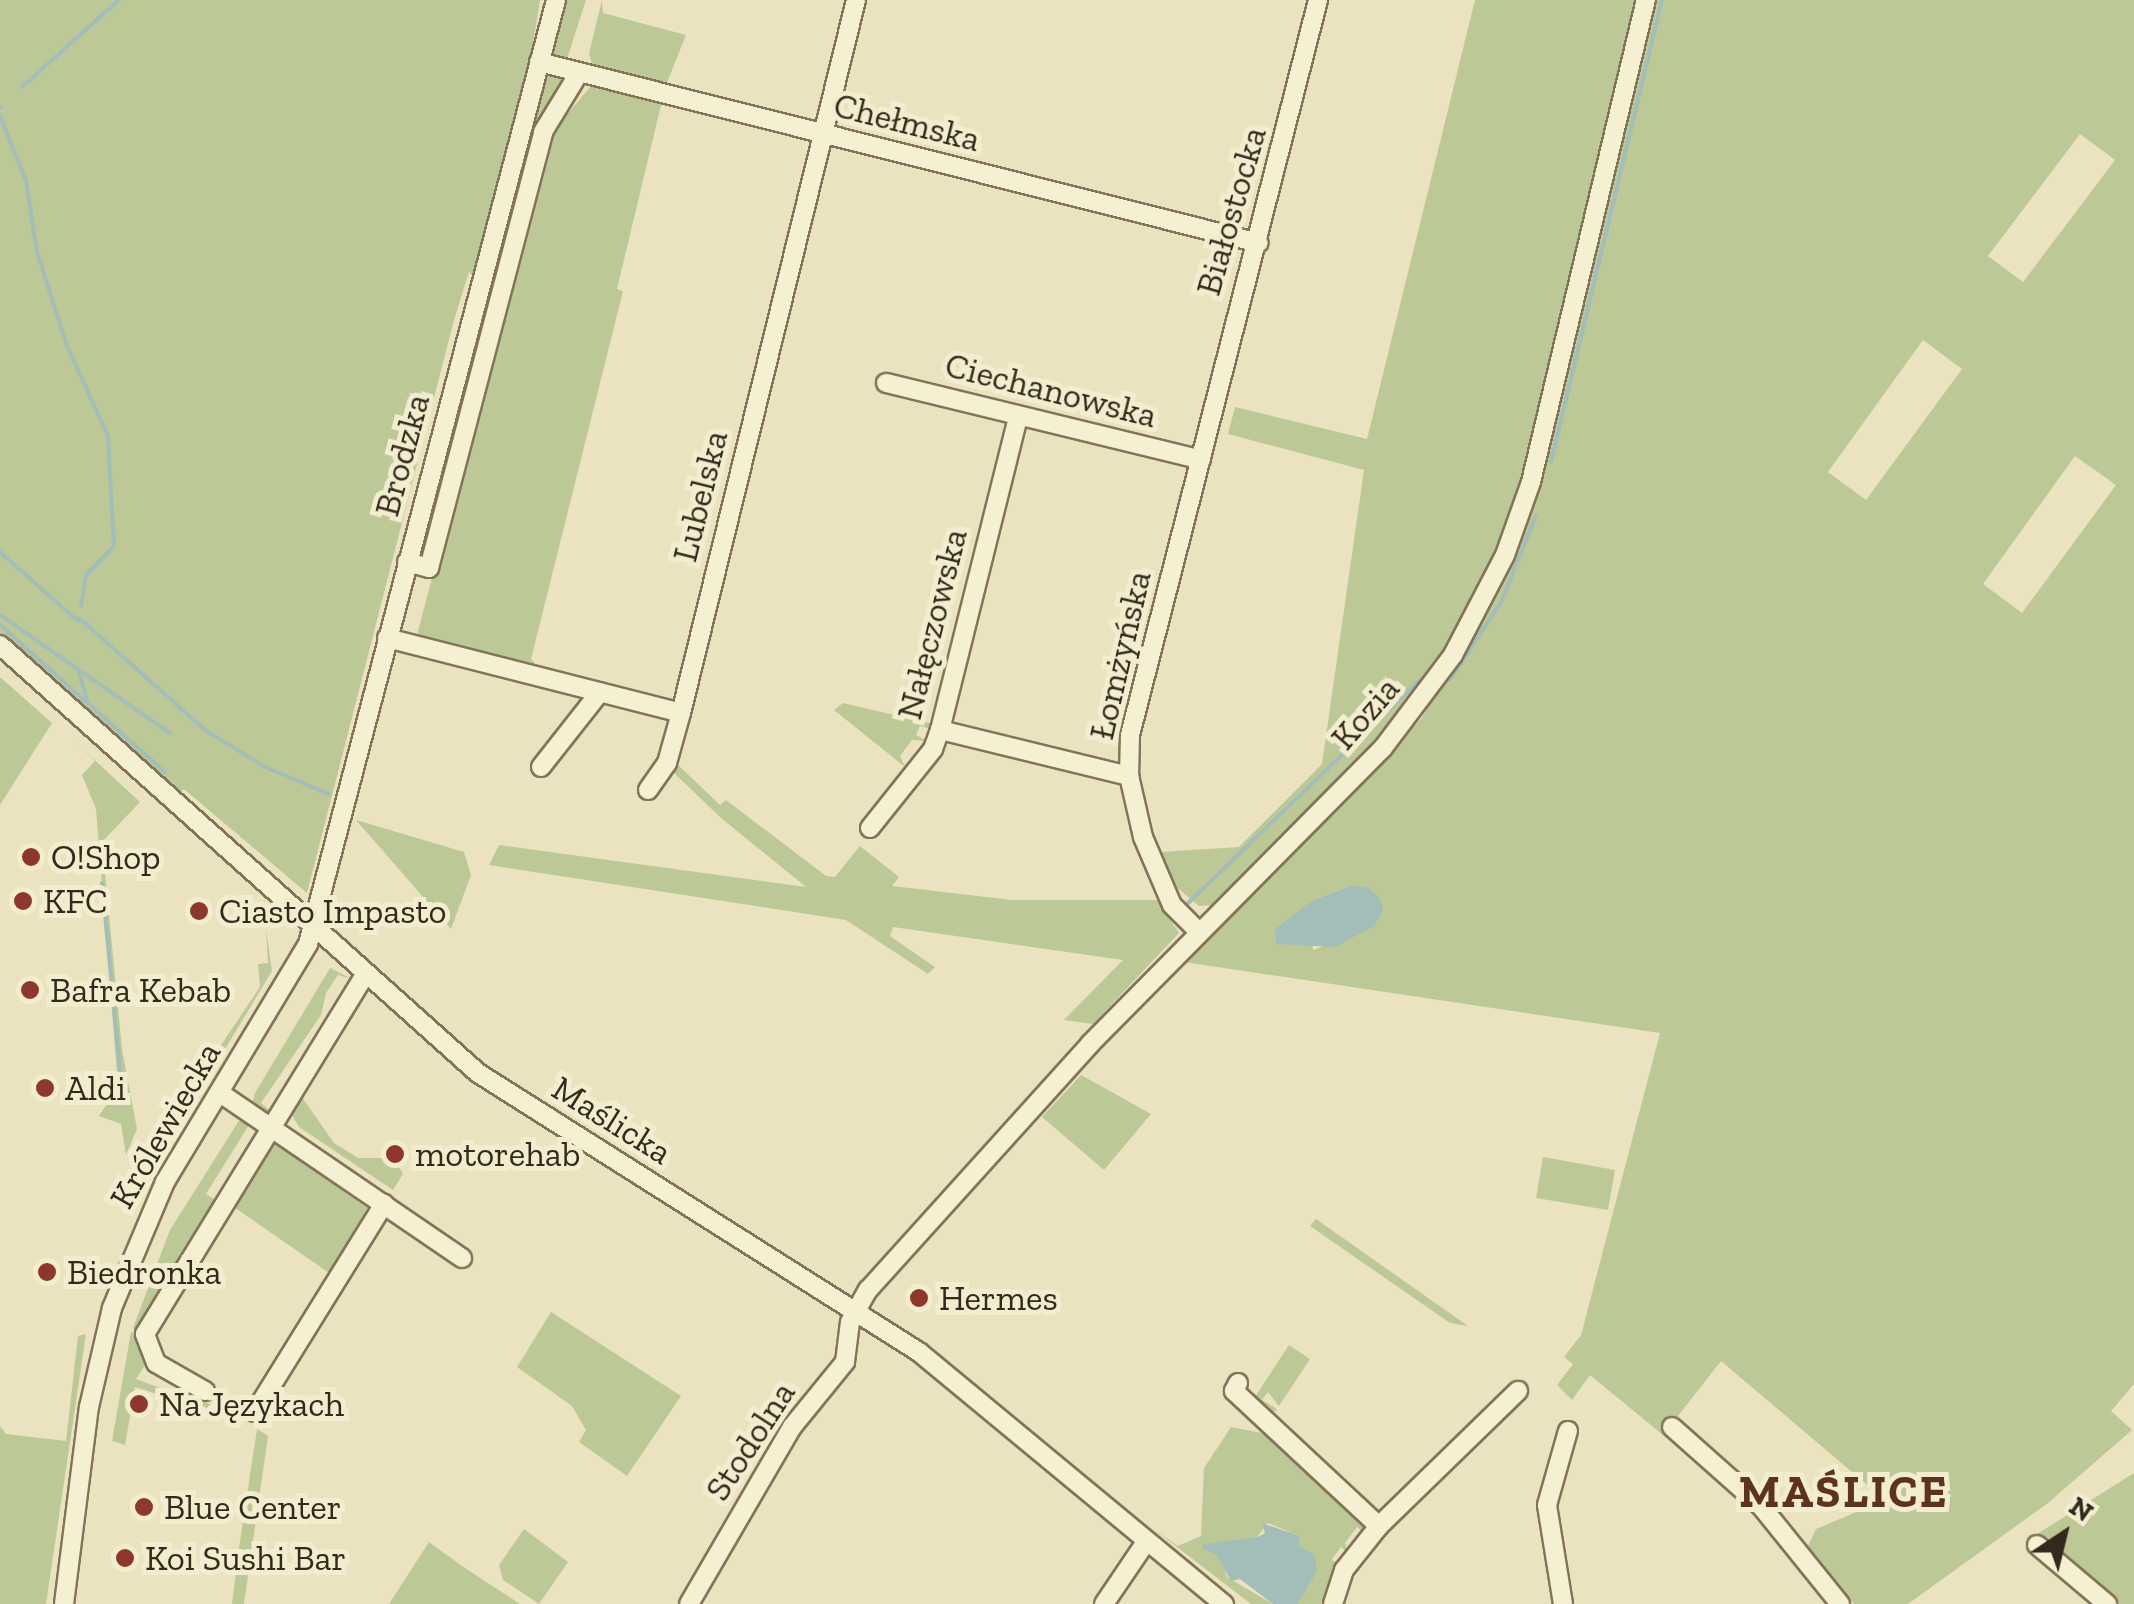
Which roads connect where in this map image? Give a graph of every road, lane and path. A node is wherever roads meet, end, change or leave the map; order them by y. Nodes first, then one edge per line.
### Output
1 (556, 0) edge
2 (856, 0) edge
3 (1318, 0) edge
4 (1646, 0) edge
5 (540, 62) junction
6 (579, 73) junction
7 (822, 134) junction
8 (1259, 243) junction
9 (886, 382) dead end
10 (1018, 418) junction
11 (1206, 439) joint
12 (1201, 460) junction
13 (407, 562) junction
14 (387, 638) junction
15 (0, 645) edge
16 (600, 692) junction
17 (681, 713) junction
18 (940, 730) junction
19 (541, 767) dead end
20 (1130, 776) junction
21 (648, 790) dead end
22 (870, 828) dead end
23 (312, 927) junction
24 (1198, 932) junction
25 (365, 974) junction
26 (220, 1092) junction
27 (274, 1124) junction
28 (384, 1204) junction
29 (462, 1258) dead end
30 (855, 1311) junction
31 (1238, 1383) dead end
32 (206, 1391) dead end
33 (1518, 1392) dead end
34 (255, 1412) dead end
35 (1672, 1427) dead end
36 (1568, 1431) dead end
37 (1379, 1526) junction
38 (1146, 1542) junction
39 (2037, 1545) dead end
40 (64, 1604) edge
41 (689, 1604) edge
42 (1104, 1604) edge
43 (1224, 1604) edge
44 (1333, 1604) edge
45 (1563, 1604) edge
46 (1840, 1604) edge
47 (2107, 1604) edge

1 - 5 street, Brodzka
2 - 7 street, Lubelska
3 - 8 street, Białostocka
4 - 24 street, Kozia
5 - 6 street, Chełmska
5 - 13 street, Brodzka
6 - 7 street, Chełmska
6 - 13 street
7 - 8 street, Chełmska
7 - 17 street, Lubelska
8 - 11 street, Białostocka
9 - 10 street, Ciechanowska
10 - 12 street, Ciechanowska
10 - 18 street, Nałęczowska
11 - 12 street, Łomżyńska
12 - 20 street, Łomżyńska
13 - 14 street, Brodzka
14 - 16 street
14 - 23 street, Brodzka
15 - 23 street, Maślicka
16 - 17 street
16 - 19 street
17 - 21 street, Lubelska
18 - 20 street
18 - 22 street, Nałęczowska
20 - 24 street, Łomżyńska
23 - 25 street, Maślicka
23 - 26 street, Królewiecka
24 - 30 street, Kozia
25 - 27 street
25 - 30 street, Maślicka
26 - 27 street
26 - 40 street, Królewiecka
27 - 28 street
27 - 32 street
28 - 29 street
28 - 34 street
30 - 38 street, Maślicka
30 - 41 street, Stodolna
31 - 37 street
33 - 37 street
35 - 46 street
36 - 45 street
37 - 44 street
38 - 42 street
38 - 43 street, Maślicka
39 - 47 street

